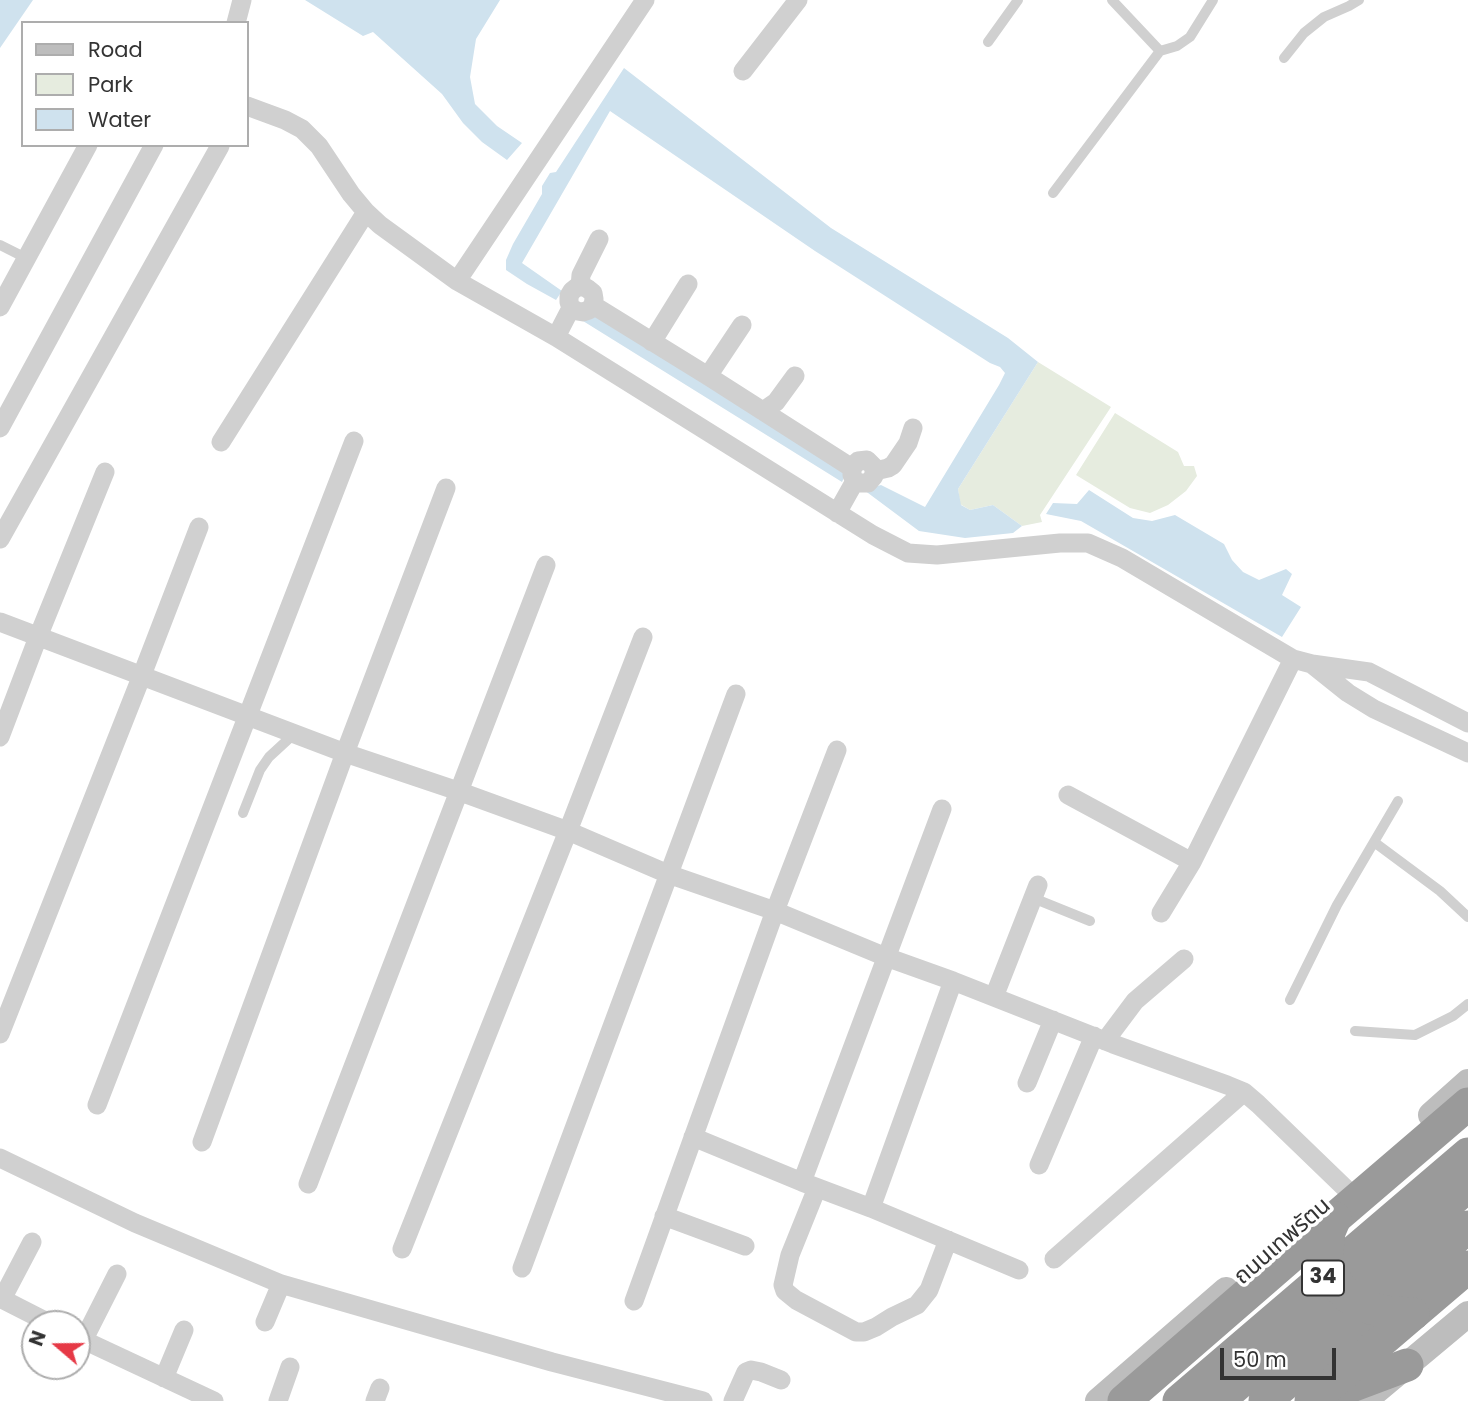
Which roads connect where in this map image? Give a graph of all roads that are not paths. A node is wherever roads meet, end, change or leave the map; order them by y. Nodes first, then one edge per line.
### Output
1 (242, 0) edge
2 (645, 0) edge
3 (798, 0) edge
4 (1018, 0) edge
5 (1112, 0) edge
6 (1213, 0) edge
7 (1359, 0) edge
8 (237, 21) edge
9 (988, 42) dead end
10 (1160, 51) junction
11 (1284, 58) dead end
12 (743, 71) dead end
13 (248, 106) edge
14 (87, 147) edge
15 (153, 147) edge
16 (219, 147) edge
17 (1053, 193) dead end
18 (366, 212) junction
19 (599, 239) dead end
20 (0, 245) edge
21 (26, 258) junction
22 (457, 281) junction
23 (688, 284) dead end
24 (580, 287) junction
25 (593, 305) junction
26 (0, 307) edge
27 (571, 308) junction
28 (742, 325) dead end
29 (556, 337) junction
30 (652, 342) junction
31 (708, 376) junction
32 (795, 376) dead end
33 (763, 411) junction
34 (0, 428) edge
35 (913, 428) dead end
36 (355, 441) dead end
37 (221, 442) dead end
38 (105, 472) dead end
39 (853, 475) junction
40 (446, 488) dead end
41 (837, 513) junction
42 (199, 527) dead end
43 (0, 539) edge
44 (546, 565) dead end
45 (0, 622) edge
46 (38, 637) junction
47 (643, 637) dead end
48 (1303, 662) junction
49 (142, 675) junction
50 (736, 694) dead end
51 (247, 716) junction
52 (1468, 723) edge
53 (294, 734) junction
54 (0, 737) edge
55 (837, 750) dead end
56 (345, 753) junction
57 (1468, 753) edge
58 (458, 791) junction
59 (1068, 795) dead end
60 (1398, 801) dead end
61 (942, 809) dead end
62 (243, 813) dead end
63 (568, 831) junction
64 (1374, 842) junction
65 (1192, 862) junction
66 (668, 874) junction
67 (1036, 892) joint
68 (775, 911) junction
69 (1161, 913) dead end
70 (1468, 917) edge
71 (1090, 921) dead end
72 (886, 957) junction
73 (1184, 959) dead end
74 (953, 981) junction
75 (994, 997) junction
76 (1290, 1000) dead end
77 (1468, 1004) edge
78 (1052, 1020) junction
79 (1355, 1031) dead end
80 (0, 1034) edge
81 (1111, 1043) junction
82 (1468, 1082) edge
83 (1027, 1083) dead end
84 (1244, 1093) junction
85 (1468, 1104) edge
86 (97, 1105) dead end
87 (693, 1137) junction
88 (202, 1142) dead end
89 (1468, 1154) edge
90 (0, 1158) edge
91 (1039, 1165) dead end
92 (308, 1184) dead end
93 (809, 1185) junction
94 (1468, 1186) edge
95 (1340, 1203) junction
96 (871, 1208) junction
97 (664, 1216) junction
98 (1468, 1227) edge
99 (948, 1240) junction
100 (1468, 1241) edge
101 (32, 1242) dead end
102 (745, 1246) dead end
103 (1278, 1246) junction
104 (402, 1250) dead end
105 (1054, 1259) dead end
106 (1468, 1267) edge
107 (522, 1268) dead end
108 (1019, 1270) dead end
109 (117, 1274) dead end
110 (281, 1284) junction
111 (1, 1298) edge
112 (634, 1301) dead end
113 (24, 1310) edge
114 (1413, 1314) junction
115 (1468, 1314) edge
116 (91, 1320) edge
117 (265, 1322) dead end
118 (184, 1330) dead end
119 (91, 1344) edge
120 (1407, 1365) junction
121 (290, 1367) dead end
122 (164, 1378) junction
123 (781, 1380) dead end
124 (1200, 1394) edge
125 (1369, 1399) edge
126 (214, 1401) edge
127 (278, 1401) edge
128 (703, 1401) edge
129 (733, 1401) edge
130 (1098, 1401) edge
131 (1124, 1401) edge
132 (1265, 1401) edge
133 (1282, 1401) edge
134 (1310, 1401) edge

1 - 8 street
2 - 22 street
3 - 12 street
4 - 9 lane
5 - 10 lane
6 - 10 lane
7 - 11 lane
10 - 17 lane
13 - 18 street
14 - 21 street
15 - 34 street
16 - 43 street
18 - 22 street
18 - 37 street
19 - 24 street
20 - 21 lane
21 - 26 street
22 - 29 street
23 - 30 street
24 - 25 street
24 - 27 street
25 - 27 street
25 - 30 street
27 - 29 street
28 - 31 street
29 - 41 street
30 - 31 street
31 - 33 street
32 - 33 street
33 - 39 street
35 - 39 street
36 - 51 street
38 - 46 street
39 - 41 street
40 - 56 street
41 - 48 street
42 - 49 street
44 - 58 street
45 - 46 street
46 - 49 street
46 - 54 street
47 - 63 street
48 - 52 street
48 - 57 street
48 - 65 street
49 - 51 street
49 - 80 street
50 - 66 street
51 - 53 street
51 - 86 street
53 - 56 street
53 - 62 lane
55 - 68 street
56 - 58 street
56 - 88 street
58 - 63 street
58 - 92 street
59 - 65 street
60 - 64 lane
61 - 72 street
63 - 66 street
63 - 104 street
64 - 70 lane
64 - 76 lane
65 - 69 street
66 - 68 street
66 - 107 street
67 - 71 lane
67 - 75 street
68 - 72 street
68 - 87 street
72 - 74 street
72 - 93 street
73 - 81 street
74 - 75 street
74 - 96 street
75 - 78 street
77 - 79 lane
78 - 81 street
78 - 83 street
81 - 84 street
81 - 91 street
82 - 95 main road, ถนนเทพรัตน / 34
84 - 95 street
84 - 105 street
85 - 95 highway
87 - 93 street
87 - 97 street
89 - 124 highway, 34
90 - 110 street
93 - 96 street
93 - 99 street
94 - 124 highway
95 - 103 main road, ถนนเทพรัตน / 34
95 - 114 highway, bridge
95 - 131 highway, bridge
96 - 99 street
97 - 102 street
97 - 112 street
98 - 132 highway
99 - 108 street
100 - 133 highway
101 - 111 street
103 - 124 highway
103 - 130 main road, ถนนเทพรัตน / 34
106 - 114 highway
109 - 116 street
110 - 117 street
110 - 128 street
111 - 113 street
114 - 134 highway, bridge
115 - 120 main road
118 - 122 street
119 - 122 street
120 - 125 main road
120 - 134 highway
121 - 127 street
122 - 126 street
123 - 129 street

